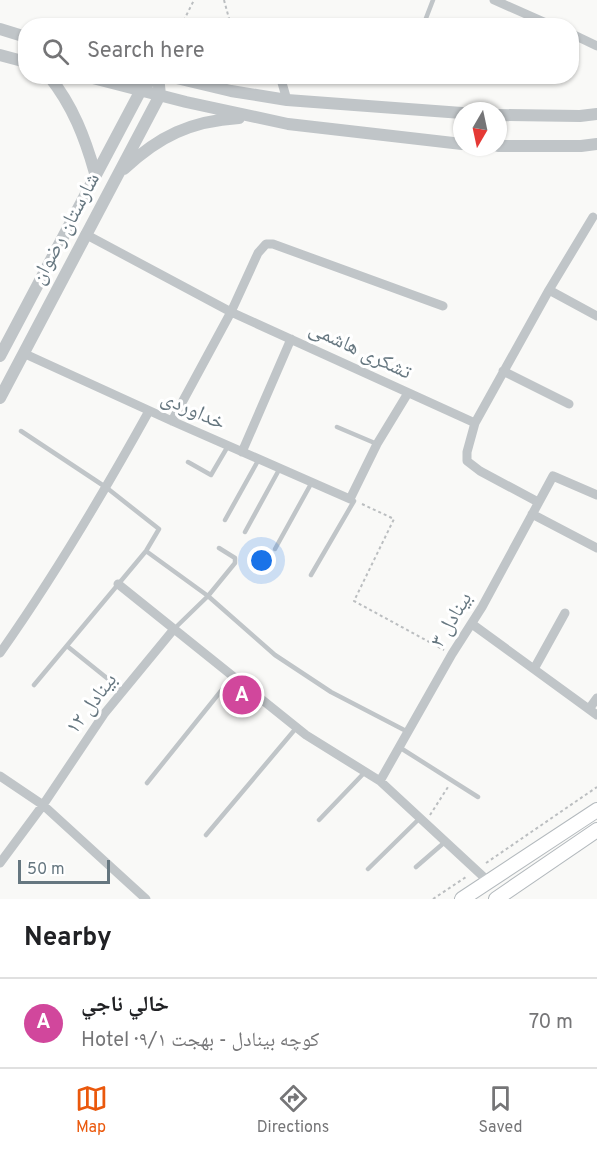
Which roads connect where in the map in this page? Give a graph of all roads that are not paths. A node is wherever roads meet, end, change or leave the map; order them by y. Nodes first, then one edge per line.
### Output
1 (432, 0) edge
2 (494, 0) edge
3 (426, 18) edge
4 (535, 18) edge
5 (0, 29) edge
6 (18, 35) edge
7 (579, 37) edge
8 (597, 46) edge
9 (0, 55) edge
10 (18, 60) edge
11 (55, 84) edge
12 (117, 84) edge
13 (147, 84) edge
14 (158, 84) edge
15 (202, 84) edge
16 (282, 84) edge
17 (141, 90) junction
18 (160, 95) junction
19 (287, 100) junction
20 (453, 112) edge
21 (597, 114) edge
22 (507, 115) edge
23 (254, 117) junction
24 (453, 143) edge
25 (597, 144) edge
26 (507, 146) edge
27 (95, 173) junction
28 (117, 176) junction
29 (593, 217) dead end
30 (85, 234) junction
31 (549, 290) junction
32 (443, 306) dead end
33 (231, 312) junction
34 (597, 316) edge
35 (291, 339) junction
36 (23, 353) junction
37 (0, 356) edge
38 (503, 371) junction
39 (408, 393) junction
40 (0, 398) edge
41 (569, 404) dead end
42 (149, 411) junction
43 (172, 422) junction
44 (475, 423) junction
45 (337, 427) dead end
46 (21, 431) dead end
47 (377, 444) junction
48 (228, 446) junction
49 (242, 452) junction
50 (259, 459) junction
51 (188, 462) dead end
52 (280, 468) junction
53 (312, 482) junction
54 (107, 488) junction
55 (597, 495) edge
56 (352, 500) junction
57 (538, 502) junction
58 (532, 514) junction
59 (225, 520) dead end
60 (245, 532) dead end
61 (219, 548) dead end
62 (597, 548) edge
63 (275, 549) dead end
64 (146, 551) junction
65 (311, 575) dead end
66 (118, 584) junction
67 (208, 596) junction
68 (565, 613) dead end
69 (472, 624) junction
70 (174, 629) junction
71 (67, 646) junction
72 (0, 652) edge
73 (534, 669) junction
74 (233, 676) junction
75 (34, 685) dead end
76 (123, 691) junction
77 (597, 698) edge
78 (593, 712) edge
79 (297, 727) junction
80 (408, 732) junction
81 (399, 747) junction
82 (365, 772) junction
83 (0, 776) edge
84 (380, 781) junction
85 (147, 783) dead end
86 (478, 797) dead end
87 (43, 805) junction
88 (597, 810) edge
89 (318, 820) dead end
90 (423, 820) junction
91 (597, 830) edge
92 (206, 835) dead end
93 (446, 842) junction
94 (1, 858) edge
95 (416, 867) dead end
96 (368, 869) dead end
97 (488, 881) junction
98 (501, 898) edge
99 (147, 899) edge
100 (462, 899) edge

1 - 3 lane
2 - 4 street
5 - 6 street
7 - 8 street
9 - 10 street
11 - 27 street
12 - 17 street
13 - 17 street, شارستان رضوان
14 - 18 street, شارستان رضوان
15 - 19 street
16 - 19 street
17 - 18 street
17 - 27 street, شارستان رضوان
18 - 23 street
18 - 28 street, شارستان رضوان
19 - 20 street
21 - 22 street
23 - 24 street
23 - 28 street
25 - 26 street
27 - 37 street, شارستان رضوان
28 - 30 street, شارستان رضوان
29 - 31 street
30 - 33 street, تشکری هاشمی
30 - 36 street, شارستان رضوان
31 - 34 street
31 - 38 street
32 - 33 street
33 - 35 street, تشکری هاشمی
33 - 43 street
35 - 39 street, تشکری هاشمی
35 - 49 street
36 - 40 street, شارستان رضوان
36 - 42 street, خداوردی
38 - 41 street
38 - 44 street
39 - 44 street, تشکری هاشمی
39 - 47 street
42 - 43 street, خداوردی
42 - 54 street
43 - 48 street, خداوردی
44 - 57 street
45 - 47 lane
46 - 54 lane
47 - 56 street
48 - 49 street, خداوردی
48 - 51 lane
49 - 50 street, خداوردی
50 - 52 street, خداوردی
50 - 59 lane
52 - 53 street, خداوردی
52 - 60 lane
53 - 56 street, خداوردی
53 - 63 lane
54 - 64 lane
54 - 72 street
55 - 57 street, بینادل ۳
56 - 65 lane
57 - 58 street, بینادل ۳
58 - 62 street
58 - 69 street, بینادل ۳
61 - 67 lane
64 - 66 lane
64 - 67 lane
66 - 70 street
66 - 71 lane
67 - 70 lane
67 - 80 lane
68 - 73 street
69 - 73 street
69 - 80 street, بینادل ۳
70 - 74 street
70 - 76 street, بینادل ۱۲
71 - 75 lane
71 - 76 lane
73 - 78 street
74 - 79 street
74 - 85 lane
76 - 87 street, بینادل ۱۲
77 - 78 street
79 - 82 street
79 - 92 lane
80 - 81 street, بینادل ۳
81 - 84 street, بینادل ۳
81 - 86 lane
82 - 84 street
82 - 89 lane
83 - 87 street
84 - 90 street
87 - 94 street, بینادل ۱۲
87 - 99 street
88 - 97 main road
90 - 93 street
90 - 96 lane
91 - 98 main road
93 - 95 lane
93 - 97 street
97 - 100 main road

